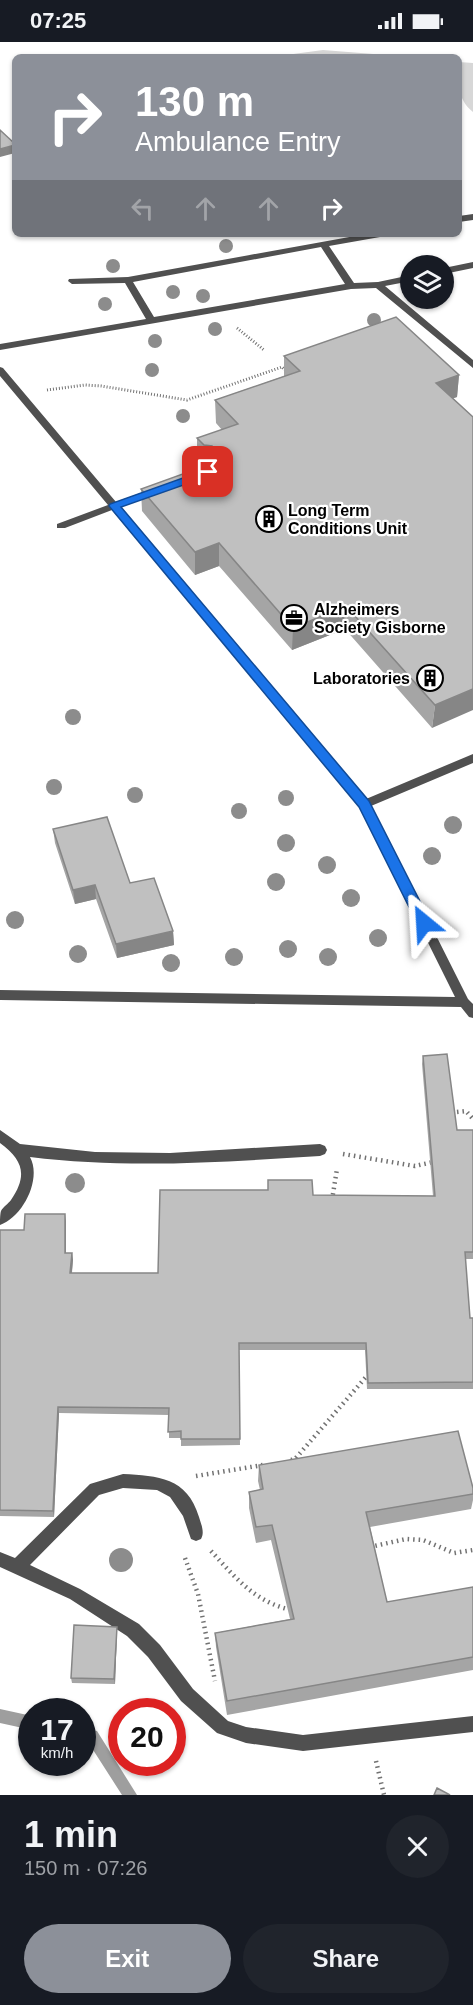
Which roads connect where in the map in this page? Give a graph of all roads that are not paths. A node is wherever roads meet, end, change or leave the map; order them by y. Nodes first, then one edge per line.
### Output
1 (363, 237) edge
2 (323, 244) junction
3 (473, 265) edge
4 (454, 269) edge
5 (128, 280) junction
6 (400, 280) edge
7 (72, 281) dead end
8 (378, 285) junction
9 (351, 286) junction
10 (152, 321) junction
11 (0, 347) edge
12 (473, 365) edge
13 (0, 370) edge
14 (168, 487) edge
15 (114, 506) junction
16 (61, 526) dead end
17 (473, 758) edge
18 (364, 804) junction
19 (0, 995) edge
20 (464, 1002) junction
21 (473, 1013) edge
22 (0, 1136) edge
23 (20, 1150) junction
24 (320, 1150) dead end
25 (0, 1219) edge
26 (196, 1534) road end
27 (0, 1559) edge
28 (16, 1567) junction
29 (473, 1724) edge

1 - 2 lane
2 - 5 lane
2 - 9 lane
3 - 4 lane
5 - 7 lane
5 - 10 lane
6 - 8 lane
8 - 9 lane
8 - 12 lane
9 - 10 lane
10 - 11 lane
13 - 15 lane
14 - 15 lane
15 - 16 lane
15 - 18 lane
17 - 18 lane
18 - 20 lane
19 - 20 lane
20 - 21 lane
22 - 23 lane
23 - 24 lane
23 - 25 lane
26 - 28 lane
27 - 28 lane
28 - 29 lane

